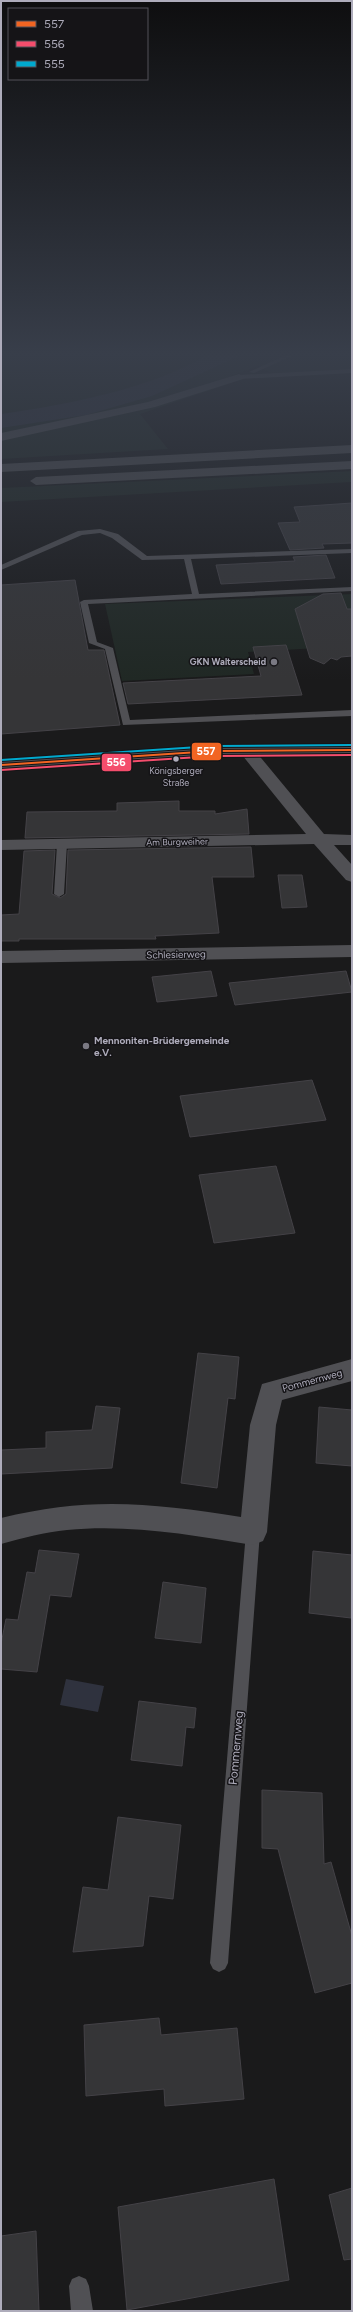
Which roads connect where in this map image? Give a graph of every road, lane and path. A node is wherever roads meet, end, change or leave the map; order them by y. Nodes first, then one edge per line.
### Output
1 (77, 464) edge
2 (352, 465) edge
3 (1, 468) edge
4 (25, 482) dead end
5 (351, 552) edge
6 (187, 557) junction
7 (1, 568) edge
8 (352, 589) edge
9 (196, 596) junction
10 (352, 713) edge
11 (246, 750) junction
12 (352, 750) edge
13 (1, 765) edge
14 (319, 839) junction
15 (352, 840) edge
16 (62, 844) junction
17 (1, 845) edge
18 (352, 876) edge
19 (59, 894) dead end
20 (352, 950) edge
21 (1, 957) edge
22 (352, 1370) edge
23 (1, 1531) edge
24 (253, 1532) junction
25 (219, 1963) dead end
26 (79, 2286) dead end
27 (82, 2311) edge

1 - 3 highway
2 - 4 highway
5 - 6 lane
6 - 7 lane
6 - 9 lane
8 - 9 lane
9 - 10 lane
11 - 12 main road
11 - 13 main road
11 - 14 street
14 - 15 street, Am Burgweiher
14 - 16 street, Am Burgweiher
14 - 18 street
16 - 17 street, Am Burgweiher
16 - 19 lane
20 - 21 street, Schlesierweg
22 - 24 street, Pommernweg
23 - 24 street
24 - 25 lane, Pommernweg
26 - 27 lane

